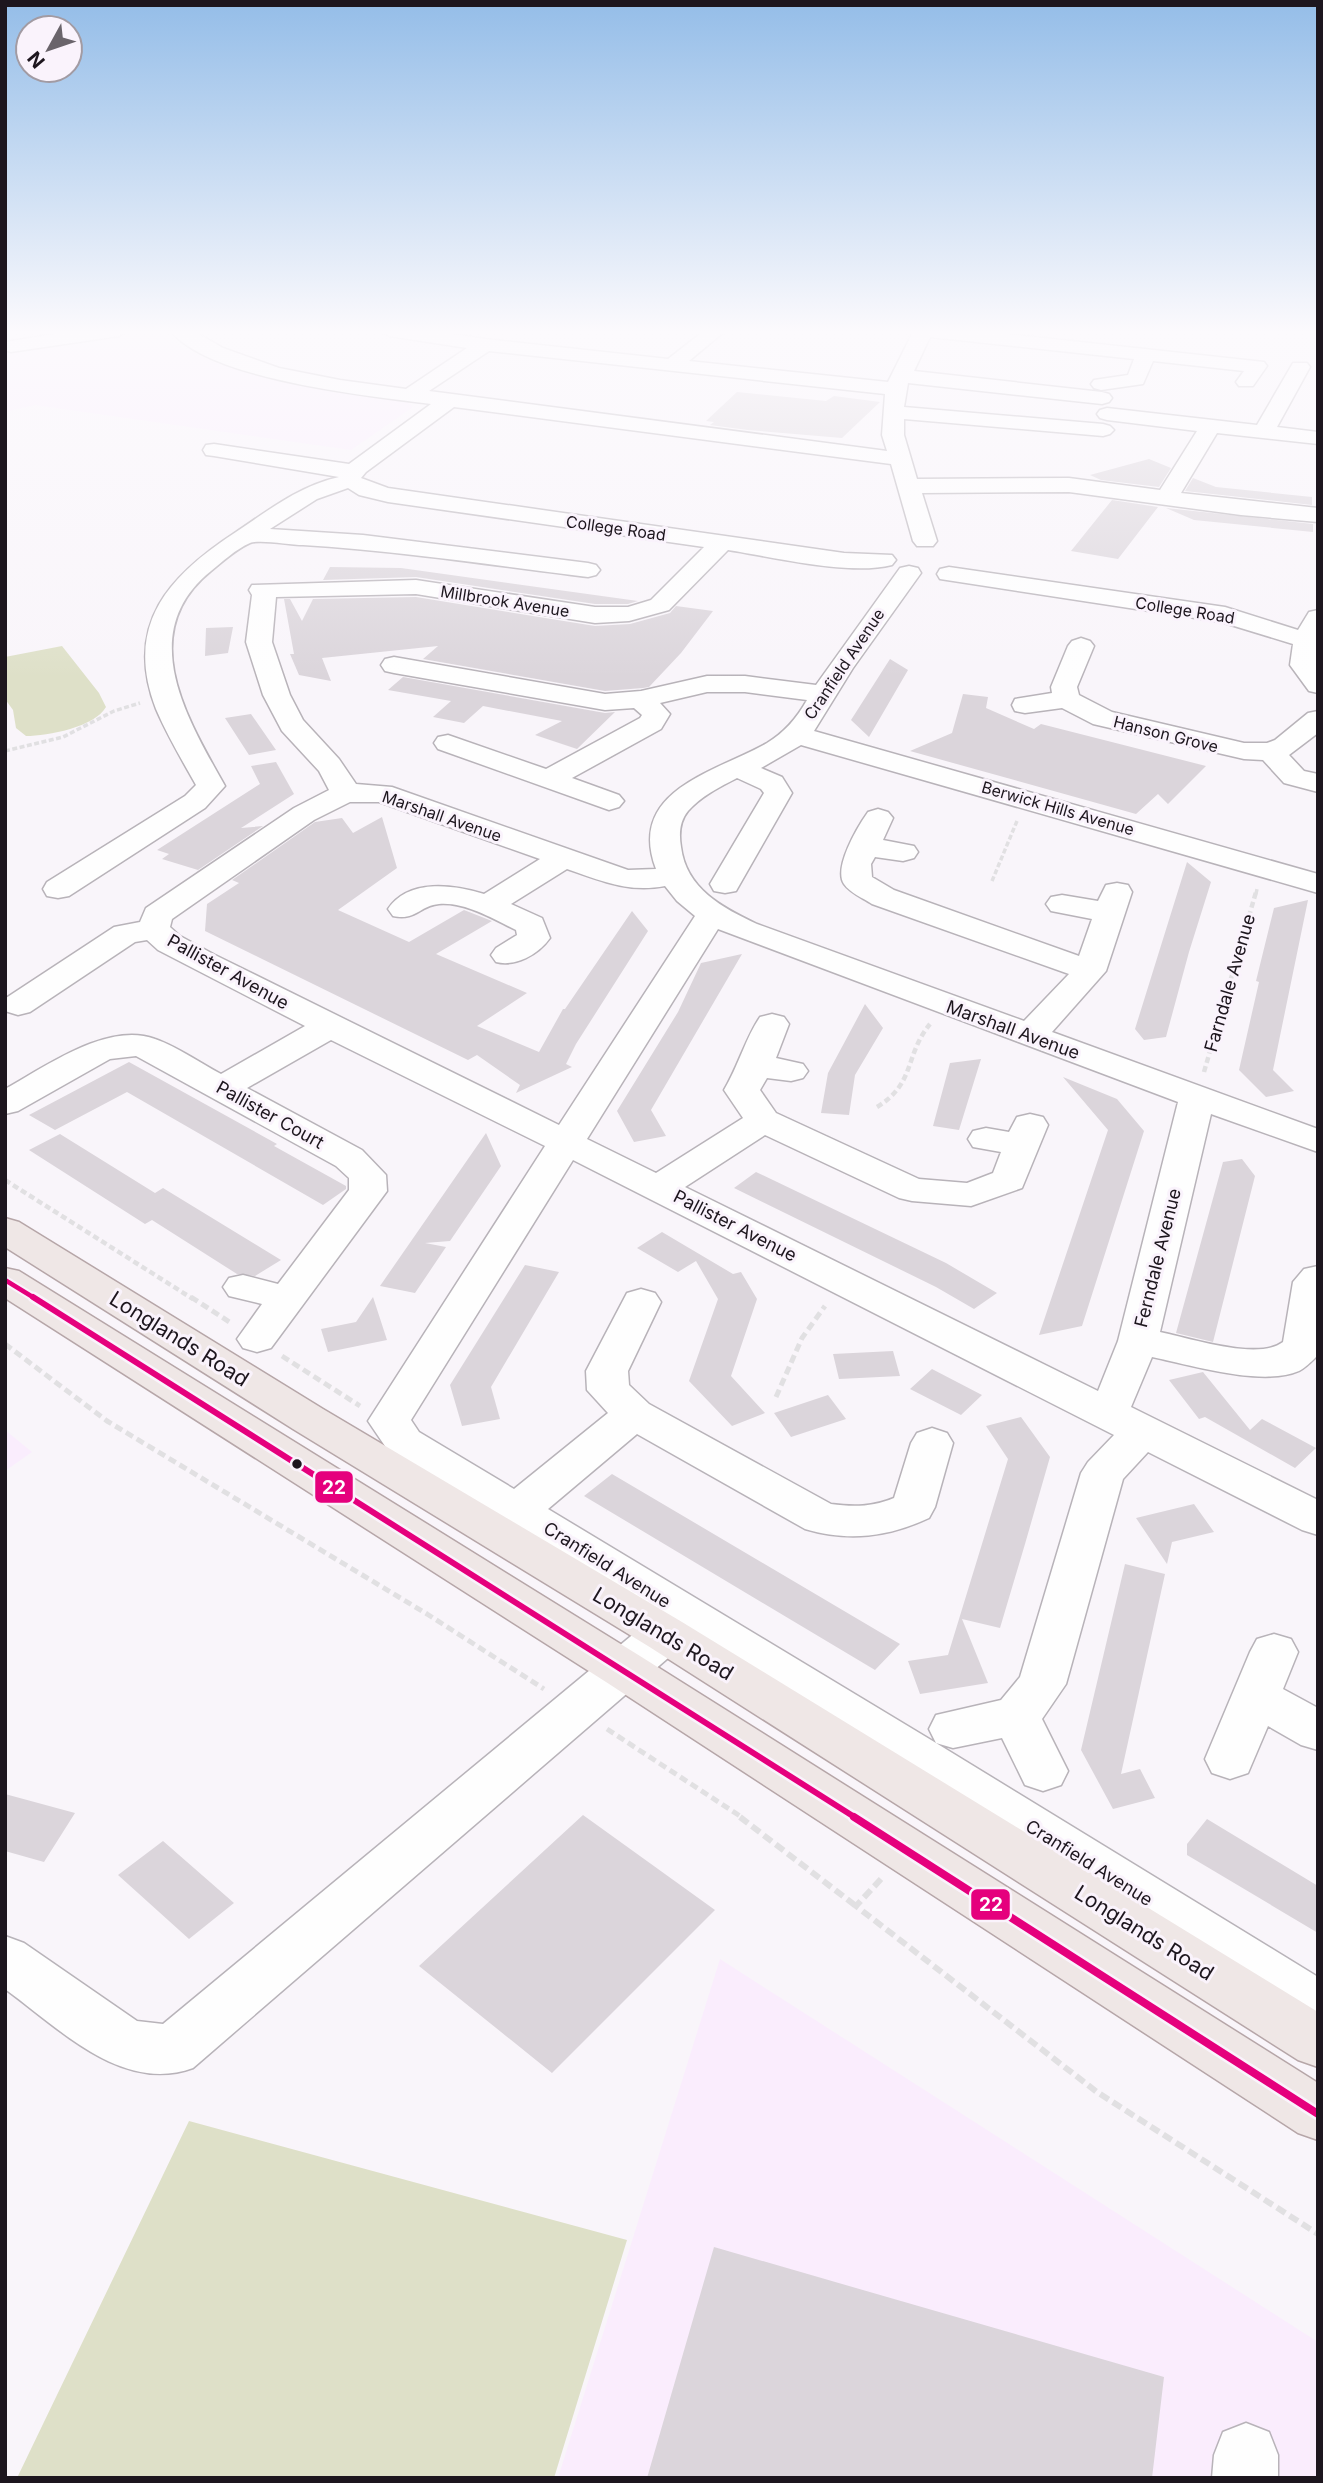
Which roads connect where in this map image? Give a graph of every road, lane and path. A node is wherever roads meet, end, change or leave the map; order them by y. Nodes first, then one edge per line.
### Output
1 (391, 446) edge
2 (800, 446) edge
3 (896, 446) edge
4 (1090, 446) edge
5 (1199, 446) edge
6 (214, 450) dead end
7 (900, 459) junction
8 (352, 476) junction
9 (410, 483) dead end
10 (1069, 485) junction
11 (909, 486) junction
12 (1167, 498) junction
13 (1318, 515) edge
14 (247, 535) junction
15 (712, 536) junction
16 (788, 537) dead end
17 (925, 541) junction
18 (950, 544) dead end
19 (897, 567) junction
20 (966, 567) junction
21 (588, 570) dead end
22 (1315, 627) edge
23 (1082, 663) dead end
24 (394, 665) dead end
25 (1318, 685) edge
26 (823, 694) junction
27 (164, 695) junction
28 (641, 699) junction
29 (1066, 699) junction
30 (1025, 705) dead end
31 (1318, 719) edge
32 (797, 735) junction
33 (448, 743) dead end
34 (5, 751) edge
35 (1271, 752) junction
36 (737, 768) junction
37 (549, 779) junction
38 (1306, 780) edge
39 (1265, 785) dead end
40 (345, 793) junction
41 (609, 801) dead end
42 (1039, 802) junction
43 (878, 818) dead end
44 (865, 846) junction
45 (903, 852) dead end
46 (562, 859) junction
47 (1263, 868) junction
48 (672, 876) junction
49 (992, 881) dead end
50 (725, 884) dead end
51 (1318, 884) edge
52 (58, 889) dead end
53 (1062, 904) dead end
54 (487, 906) junction
55 (404, 909) dead end
56 (703, 926) junction
57 (154, 929) junction
58 (507, 955) dead end
59 (1090, 971) junction
60 (18, 1005) dead end
61 (949, 1006) junction
62 (772, 1024) dead end
63 (330, 1026) junction
64 (1029, 1036) junction
65 (756, 1066) junction
66 (791, 1071) dead end
67 (15, 1087) edge
68 (223, 1088) junction
69 (1197, 1098) junction
70 (877, 1107) dead end
71 (763, 1121) junction
72 (986, 1139) dead end
73 (1318, 1141) edge
74 (566, 1144) junction
75 (5, 1180) edge
76 (658, 1188) junction
77 (5, 1230) edge
78 (1318, 1278) edge
79 (5, 1280) edge
80 (847, 1283) junction
81 (243, 1287) dead end
82 (289, 1299) junction
83 (641, 1302) dead end
84 (257, 1339) junction
85 (1138, 1341) junction
86 (5, 1344) edge
87 (776, 1397) dead end
88 (634, 1414) junction
89 (388, 1421) junction
90 (1124, 1423) junction
91 (932, 1443) dead end
92 (518, 1510) junction
93 (1318, 1520) edge
94 (665, 1634) junction
95 (1274, 1652) dead end
96 (623, 1669) junction
97 (1256, 1697) junction
98 (576, 1709) junction
99 (1016, 1716) junction
100 (953, 1729) dead end
101 (1318, 1731) edge
102 (1230, 1759) dead end
103 (1042, 1770) dead end
104 (907, 1851) junction
105 (856, 1906) junction
106 (5, 1959) edge
107 (1318, 2006) edge
108 (1318, 2042) edge
109 (1318, 2114) edge
110 (1318, 2234) edge

1 - 8 street
2 - 7 street
3 - 7 street
4 - 10 street
5 - 12 street
6 - 8 street, College Road
7 - 11 street
8 - 14 street
8 - 15 street, College Road
9 - 15 street, College Road
10 - 11 street
10 - 12 street
11 - 17 street
12 - 13 street
14 - 21 street
14 - 27 street
15 - 16 street, College Road
15 - 19 street, College Road
15 - 40 street, Millbrook Avenue
17 - 18 street
17 - 19 street, Cranfield Avenue
19 - 20 street, College Road
19 - 26 street, Cranfield Avenue
20 - 22 street, College Road
20 - 22 street, College Road
22 - 25 street
23 - 29 street
24 - 28 street
26 - 28 street
26 - 32 street, Cranfield Avenue
27 - 34 path
27 - 52 street
28 - 37 street
29 - 30 street
29 - 35 street, Hanson Grove
31 - 35 street
32 - 36 street, Cranfield Avenue
32 - 42 street, Berwick Hills Avenue
33 - 37 street
35 - 38 street
36 - 48 street, Cranfield Avenue
36 - 50 street
37 - 41 street
38 - 39 street
40 - 46 street, Marshall Avenue
40 - 57 street
42 - 47 street, Berwick Hills Avenue
42 - 49 path
43 - 44 street
44 - 45 street
44 - 59 street
46 - 48 street, Marshall Avenue
46 - 54 street
47 - 51 street, Berwick Hills Avenue
47 - 69 path, Farndale Avenue
48 - 56 street, Cranfield Avenue
53 - 59 street
54 - 55 street
54 - 58 street
56 - 61 street, Marshall Avenue
56 - 74 street
57 - 60 street
57 - 63 street, Pallister Avenue
59 - 64 street
61 - 64 street, Marshall Avenue
61 - 70 path
62 - 65 street
63 - 68 street
63 - 74 street, Pallister Avenue
64 - 69 street, Marshall Avenue
65 - 66 street
65 - 71 street
67 - 68 street, Pallister Court
68 - 82 street, Pallister Court
69 - 73 street, Marshall Avenue
69 - 85 street, Ferndale Avenue
71 - 72 street
71 - 76 street
74 - 76 street, Pallister Avenue
74 - 89 street
75 - 84 path
76 - 80 street, Pallister Avenue
77 - 94 main road, Longlands Road
78 - 85 street
79 - 96 main road
80 - 87 path
80 - 90 street, Pallister Avenue
81 - 82 street
82 - 84 street, Pallister Court
83 - 88 street
84 - 89 path
85 - 90 street, Ferndale Avenue
86 - 98 path
88 - 91 street
88 - 92 street
89 - 92 street, Cranfield Avenue
90 - 93 street, Pallister Avenue
90 - 99 street, Ferndale Avenue
92 - 107 street, Cranfield Avenue
94 - 96 street
94 - 108 main road, Longlands Road
95 - 97 street
96 - 98 street
96 - 104 main road
97 - 101 street
97 - 102 street
98 - 105 path
98 - 106 street
99 - 100 street
99 - 103 street
104 - 105 path
104 - 109 main road
105 - 110 path

